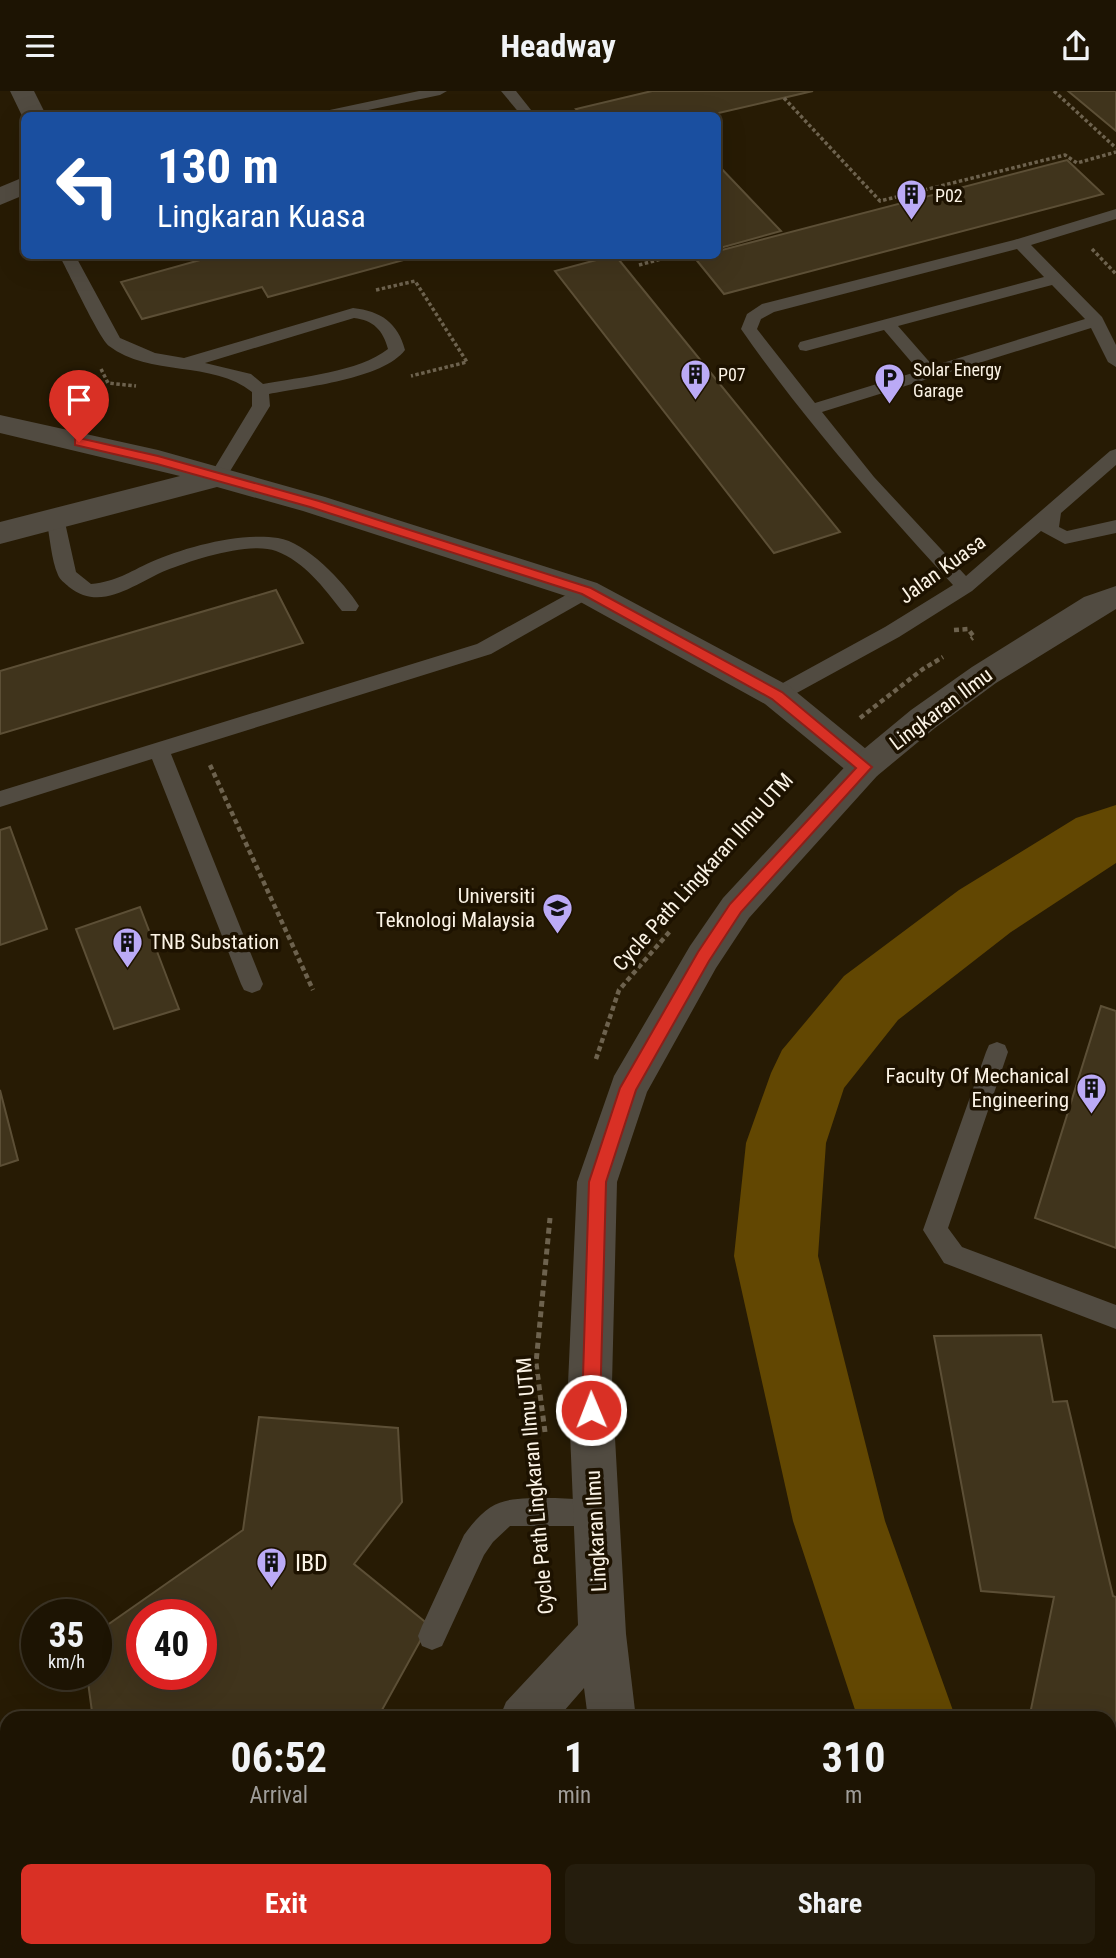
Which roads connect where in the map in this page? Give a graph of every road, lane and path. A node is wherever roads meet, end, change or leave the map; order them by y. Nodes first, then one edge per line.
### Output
1 (22, 91) edge
2 (440, 91) edge
3 (508, 91) edge
4 (1054, 91) edge
5 (784, 98) dead end
6 (32, 112) edge
7 (339, 112) edge
8 (526, 112) edge
9 (1116, 150) edge
10 (21, 186) edge
11 (0, 197) edge
12 (1116, 214) edge
13 (1020, 243) junction
14 (1103, 245) dead end
15 (69, 259) edge
16 (661, 259) edge
17 (639, 265) dead end
18 (1116, 274) edge
19 (1056, 279) junction
20 (366, 292) dead end
21 (1096, 321) junction
22 (888, 325) junction
23 (806, 346) dead end
24 (96, 360) dead end
25 (1116, 362) edge
26 (185, 363) junction
27 (930, 373) junction
28 (400, 379) dead end
29 (147, 387) dead end
30 (260, 390) junction
31 (811, 410) junction
32 (0, 424) edge
33 (1116, 455) edge
34 (218, 477) junction
35 (1052, 512) junction
36 (55, 518) junction
37 (1116, 526) edge
38 (0, 533) edge
39 (965, 586) junction
40 (586, 591) junction
41 (1116, 597) edge
42 (349, 606) dead end
43 (948, 629) dead end
44 (964, 643) dead end
45 (944, 656) dead end
46 (777, 695) junction
47 (858, 719) dead end
48 (159, 750) junction
49 (210, 755) dead end
50 (865, 767) junction
51 (0, 799) edge
52 (674, 927) dead end
53 (252, 984) dead end
54 (313, 991) dead end
55 (997, 1052) dead end
56 (592, 1068) dead end
57 (551, 1214) dead end
58 (1116, 1318) edge
59 (555, 1511) junction
60 (595, 1513) junction
61 (602, 1634) junction
62 (432, 1636) dead end
63 (530, 1711) edge
64 (611, 1711) edge

1 - 6 street
2 - 7 lane
3 - 8 lane
4 - 9 path
5 - 9 path
10 - 11 street
12 - 13 lane
13 - 19 lane
13 - 31 lane
14 - 18 path
15 - 26 lane
16 - 17 path
19 - 21 lane
19 - 22 lane
20 - 28 path
21 - 25 lane
21 - 27 lane
22 - 23 lane
22 - 27 lane
24 - 29 path
26 - 30 lane
26 - 30 lane
27 - 31 lane
30 - 34 lane
31 - 39 lane
32 - 34 street
33 - 35 lane, Jalan Kuasa
34 - 36 street
34 - 40 street
35 - 37 lane
35 - 39 lane, Jalan Kuasa
36 - 38 street
36 - 42 lane
39 - 46 lane, Jalan Kuasa
40 - 46 street
40 - 48 lane
41 - 50 street, Lingkaran Ilmu
43 - 44 path
45 - 47 path
46 - 50 street
48 - 51 lane
48 - 53 lane
49 - 54 path
50 - 60 street, Lingkaran Ilmu
52 - 56 path, Cycle Path Lingkaran Ilmu UTM
55 - 58 lane
57 - 59 path, Cycle Path Lingkaran Ilmu UTM
59 - 60 lane
59 - 62 lane
60 - 61 street, Lingkaran Ilmu
61 - 63 street
61 - 64 street, Lingkaran Ilmu

